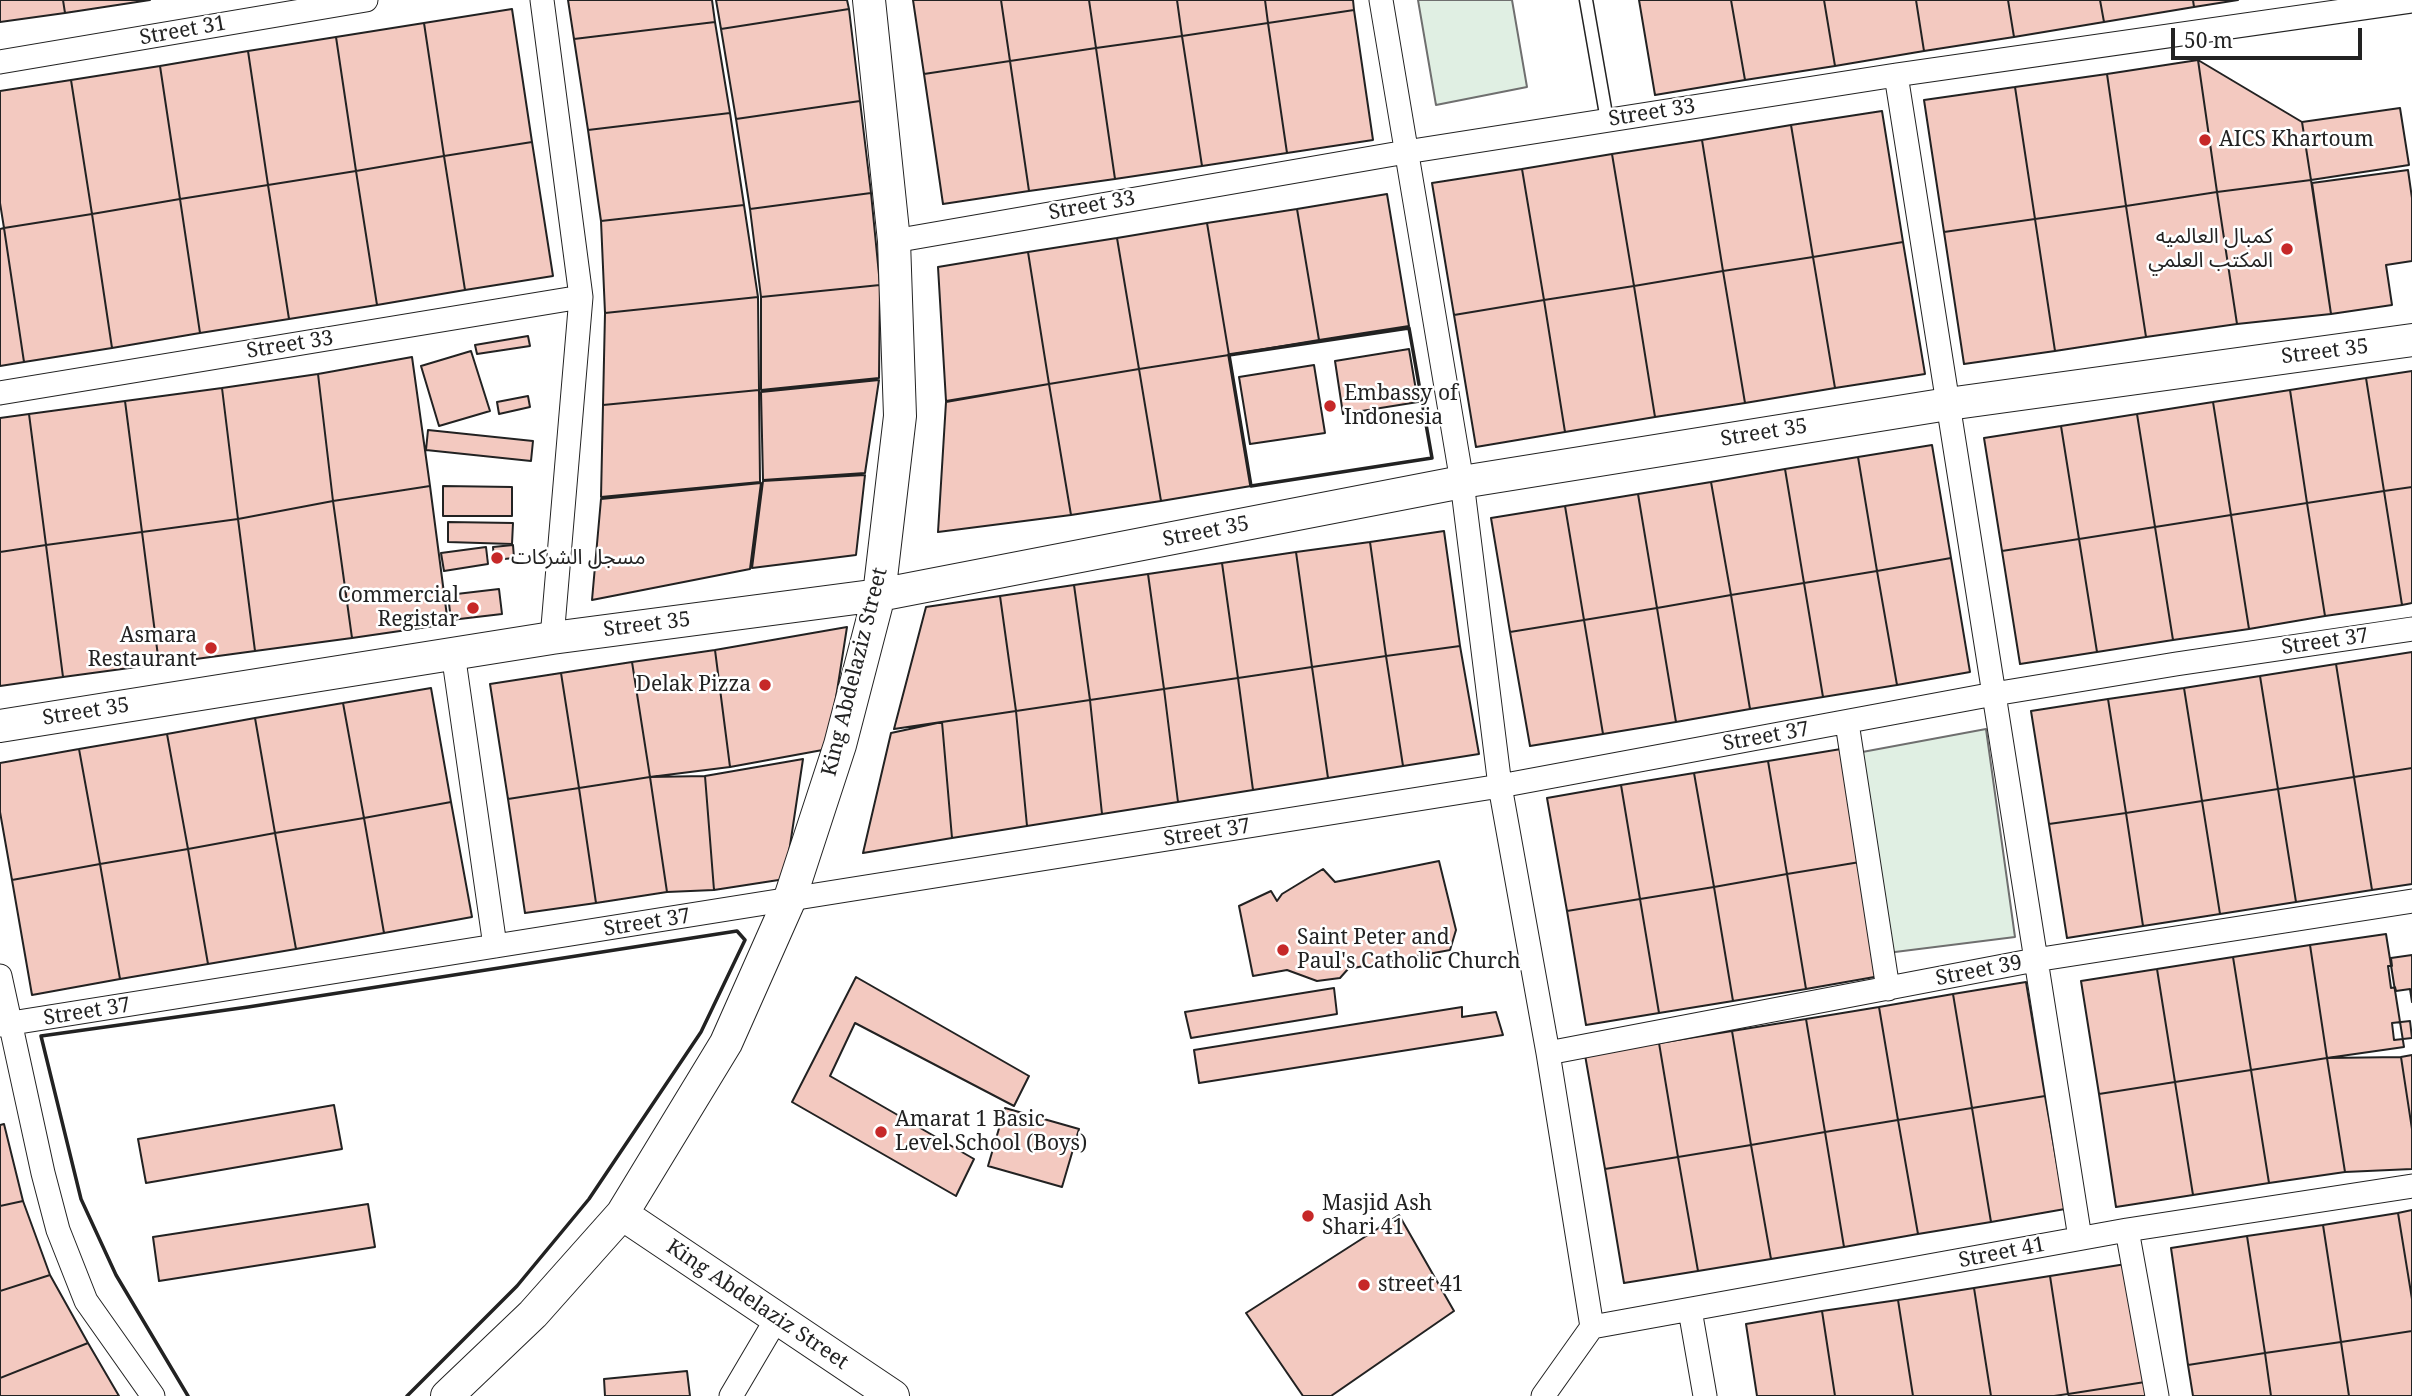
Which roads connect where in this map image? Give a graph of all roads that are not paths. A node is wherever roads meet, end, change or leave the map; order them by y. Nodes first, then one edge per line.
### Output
1 (366, 0) edge
2 (542, 0) edge
3 (869, 0) edge
4 (1381, 0) edge
5 (1586, 0) edge
6 (2412, 1) edge
7 (0, 62) edge
8 (1896, 75) junction
9 (1607, 120) junction
10 (1406, 152) junction
11 (894, 241) junction
12 (581, 298) junction
13 (2412, 340) edge
14 (0, 393) edge
15 (1948, 404) junction
16 (1462, 482) junction
17 (879, 595) junction
18 (2412, 629) edge
19 (552, 638) junction
20 (453, 653) junction
21 (1994, 694) junction
22 (1847, 723) junction
23 (0, 726) edge
24 (1500, 786) junction
25 (789, 901) junction
26 (2412, 901) edge
27 (495, 946) junction
28 (2035, 960) junction
29 (0, 976) edge
30 (1888, 989) junction
31 (5, 1025) edge
32 (1548, 1053) junction
33 (2412, 1186) edge
34 (622, 1214) junction
35 (2127, 1230) junction
36 (2080, 1238) junction
37 (1690, 1310) junction
38 (777, 1318) junction
39 (1592, 1327) junction
40 (153, 1396) edge
41 (447, 1396) edge
42 (732, 1396) edge
43 (893, 1396) edge
44 (1543, 1396) edge
45 (1705, 1396) edge
46 (2157, 1396) edge

1 - 7 street, Street 31
2 - 12 street
3 - 11 street, King Abdelaziz Street
4 - 10 street
5 - 9 lane
6 - 8 street, Street 33
8 - 9 street, Street 33
8 - 15 street
9 - 10 street, Street 33
10 - 11 street, Street 33
10 - 16 street
11 - 17 street, King Abdelaziz Street
12 - 14 street, Street 33
12 - 19 street
13 - 15 street, Street 35
15 - 16 street, Street 35
15 - 21 street
16 - 17 street, Street 35
16 - 24 street
17 - 19 street, Street 35
17 - 25 street, King Abdelaziz Street
18 - 21 street, Street 37
19 - 20 street, Street 35
20 - 23 street, Street 35
20 - 27 street
21 - 22 street, Street 37
21 - 28 street
22 - 24 street, Street 37
22 - 30 street
24 - 25 street, Street 37
24 - 32 street
25 - 27 street, Street 37
25 - 34 street, King Abdelaziz Street
26 - 28 street, Street 39
27 - 31 street, Street 37
28 - 30 street, Street 39
28 - 36 street
29 - 31 street
30 - 32 street, Street 39
31 - 40 street
32 - 39 street
33 - 35 street, Street 41
34 - 38 street, King Abdelaziz Street
34 - 41 street, King Abdelaziz Street
35 - 36 street, Street 41
35 - 46 street
36 - 37 street, Street 41
37 - 39 street, Street 41
37 - 45 street
38 - 42 street
38 - 43 street, King Abdelaziz Street
39 - 44 street

